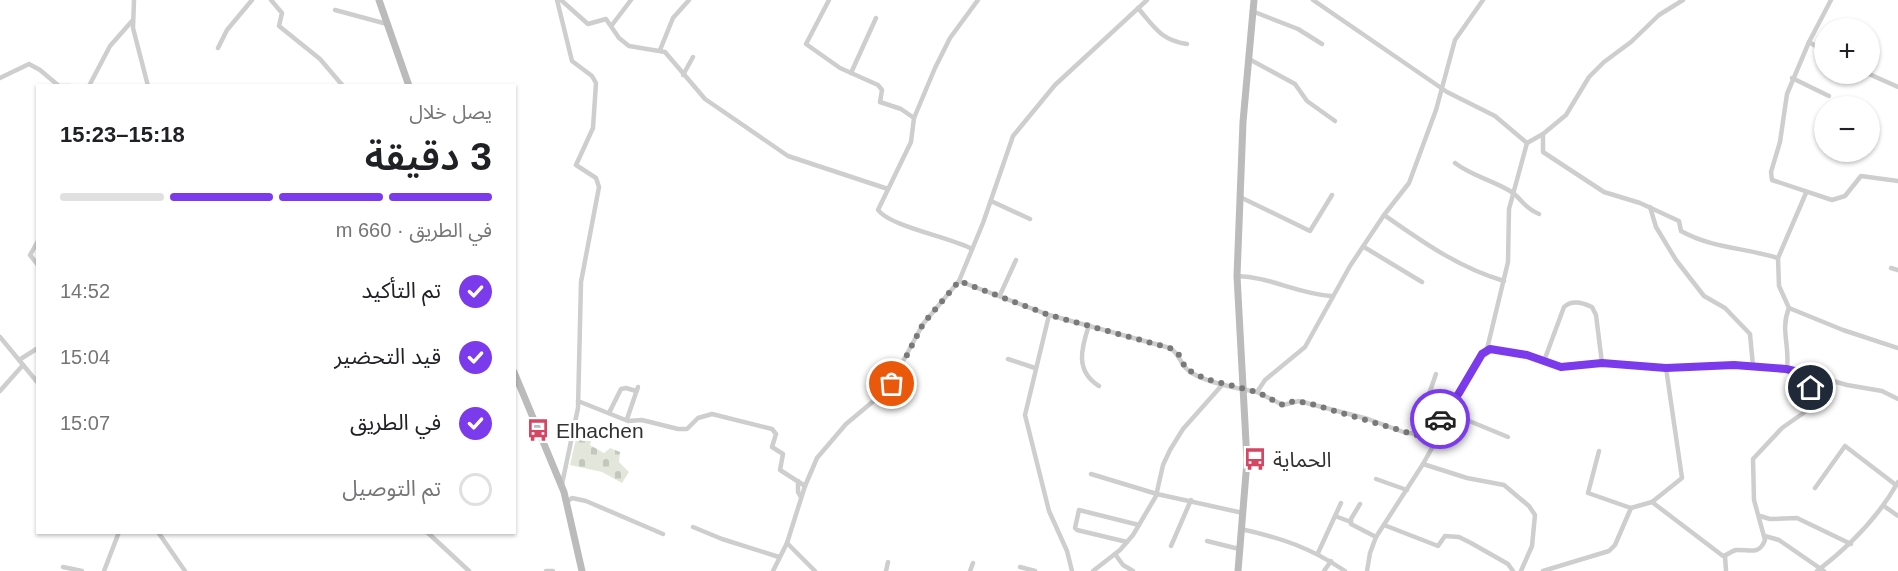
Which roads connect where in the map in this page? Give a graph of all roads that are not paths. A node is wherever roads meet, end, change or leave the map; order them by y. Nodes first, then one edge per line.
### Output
1 (134, 0) edge
2 (252, 0) edge
3 (272, 0) edge
4 (379, 0) edge
5 (559, 0) edge
6 (631, 0) edge
7 (689, 0) edge
8 (829, 0) edge
9 (978, 0) edge
10 (1147, 0) edge
11 (1254, 0) edge
12 (1313, 0) edge
13 (1483, 0) edge
14 (1683, 0) edge
15 (1832, 0) edge
16 (1138, 8) junction
17 (335, 10) dead end
18 (1252, 11) junction
19 (876, 18) dead end
20 (132, 21) junction
21 (387, 24) junction
22 (612, 25) junction
23 (1809, 42) junction
24 (1187, 44) dead end
25 (1322, 44) dead end
26 (1814, 45) edge
27 (218, 48) dead end
28 (660, 50) junction
29 (693, 57) dead end
30 (1247, 59) junction
31 (851, 73) junction
32 (683, 75) junction
33 (0, 78) edge
34 (1792, 78) junction
35 (1880, 79) edge
36 (57, 84) edge
37 (90, 84) edge
38 (148, 84) edge
39 (341, 84) edge
40 (408, 84) edge
41 (1898, 87) edge
42 (1443, 89) junction
43 (1829, 96) dead end
44 (914, 118) junction
45 (1335, 121) dead end
46 (1543, 134) junction
47 (1527, 142) junction
48 (1455, 163) dead end
49 (1898, 181) edge
50 (888, 189) junction
51 (1512, 192) junction
52 (1806, 193) junction
53 (1332, 195) dead end
54 (1240, 197) junction
55 (991, 201) junction
56 (1650, 207) junction
57 (1539, 214) dead end
58 (1384, 215) junction
59 (1030, 219) dead end
60 (36, 244) edge
61 (1364, 247) junction
62 (972, 249) junction
63 (1778, 258) junction
64 (1016, 260) dead end
65 (36, 262) edge
66 (1891, 268) dead end
67 (1898, 270) edge
68 (1237, 276) junction
69 (1504, 280) junction
70 (959, 281) junction
71 (1422, 282) dead end
72 (1000, 295) junction
73 (1331, 296) junction
74 (1789, 308) junction
75 (1049, 315) junction
76 (1089, 325) junction
77 (0, 337) edge
78 (1898, 348) edge
79 (1487, 349) junction
80 (36, 350) edge
81 (1008, 359) dead end
82 (1544, 361) junction
83 (21, 362) junction
84 (1602, 363) junction
85 (1753, 366) junction
86 (1035, 368) junction
87 (1666, 368) junction
88 (1786, 369) junction
89 (1436, 374) dead end
90 (1812, 375) junction
91 (516, 377) edge
92 (36, 381) edge
93 (1223, 384) junction
94 (1099, 386) dead end
95 (516, 390) edge
96 (1243, 390) junction
97 (0, 391) edge
98 (1257, 392) junction
99 (524, 395) junction
100 (1898, 399) edge
101 (578, 401) junction
102 (1453, 401) junction
103 (1445, 411) junction
104 (609, 412) junction
105 (627, 420) junction
106 (1435, 434) junction
107 (1508, 437) dead end
108 (1599, 451) dead end
109 (1424, 464) junction
110 (1091, 474) dead end
111 (1376, 479) dead end
112 (798, 481) junction
113 (1897, 483) edge
114 (562, 485) junction
115 (805, 486) junction
116 (1815, 488) dead end
117 (1407, 490) junction
118 (1157, 494) junction
119 (801, 497) junction
120 (1191, 500) junction
121 (567, 502) junction
122 (1652, 502) junction
123 (1341, 503) dead end
124 (1360, 504) dead end
125 (1884, 506) junction
126 (1631, 508) junction
127 (1243, 513) junction
128 (1335, 516) junction
129 (1760, 516) junction
130 (1898, 516) edge
131 (1350, 522) junction
132 (1140, 525) junction
133 (1384, 525) junction
134 (693, 527) dead end
135 (1241, 528) junction
136 (118, 534) edge
137 (159, 534) edge
138 (429, 534) edge
139 (663, 534) dead end
140 (1765, 536) junction
141 (1376, 537) junction
142 (1207, 541) dead end
143 (1128, 542) junction
144 (787, 543) junction
145 (1851, 544) junction
146 (1171, 546) dead end
147 (1239, 549) junction
148 (1318, 553) junction
149 (1115, 554) junction
150 (1725, 556) junction
151 (779, 557) junction
152 (1331, 561) junction
153 (888, 562) dead end
154 (973, 563) dead end
155 (63, 567) dead end
156 (1020, 567) dead end
157 (1821, 570) edge
158 (82, 571) edge
159 (104, 571) edge
160 (185, 571) edge
161 (469, 571) edge
162 (546, 571) edge
163 (553, 571) edge
164 (582, 571) edge
165 (773, 571) edge
166 (815, 571) edge
167 (886, 571) edge
168 (970, 571) edge
169 (1035, 571) edge
170 (1072, 571) edge
171 (1093, 571) edge
172 (1133, 571) edge
173 (1238, 571) edge
174 (1324, 571) edge
175 (1346, 571) edge
176 (1367, 571) edge
177 (1513, 571) edge
178 (1521, 571) edge
179 (1544, 571) edge
180 (1726, 571) edge

1 - 20 street
2 - 27 street
3 - 39 street
4 - 21 main road
5 - 22 street
5 - 101 street
6 - 22 street
7 - 28 street
8 - 31 street
9 - 44 street
10 - 16 street
11 - 18 main road
12 - 42 street
13 - 42 street
14 - 46 street
15 - 23 street
16 - 24 street
16 - 55 street
17 - 21 street
18 - 25 street
18 - 30 main road
19 - 31 street
20 - 37 street
20 - 38 street
21 - 40 main road
22 - 28 street
23 - 26 street
23 - 34 street
28 - 32 street
29 - 32 street
30 - 45 street
30 - 54 main road
31 - 44 street
32 - 50 street
33 - 36 street
34 - 43 street
34 - 52 street
35 - 41 street
42 - 47 street
42 - 58 street
44 - 50 street
46 - 47 street
46 - 56 street
47 - 51 street
48 - 51 street
49 - 52 street
50 - 62 street
51 - 57 street
51 - 69 street
52 - 63 street
53 - 54 street
54 - 68 main road
55 - 59 street
55 - 62 street
56 - 63 street
56 - 85 street
58 - 61 street
58 - 69 street
60 - 65 street
61 - 71 street
61 - 73 street
62 - 70 street
63 - 74 street
64 - 72 street
66 - 67 street
68 - 73 street
68 - 96 main road
69 - 79 street
70 - 72 street
70 - 115 street
72 - 75 street
73 - 98 street
74 - 78 street
74 - 88 street
75 - 76 street
75 - 86 street
76 - 93 street
76 - 94 street
77 - 83 street
79 - 82 street
79 - 102 street
80 - 83 street
81 - 86 street
82 - 84 street
82 - 84 street
83 - 92 street
83 - 97 street
84 - 87 street
85 - 87 street
85 - 88 street
86 - 170 street
87 - 122 street
88 - 90 street
89 - 102 street
90 - 100 street
90 - 129 street
91 - 99 main road
93 - 96 street
93 - 118 street
95 - 99 street
96 - 98 street
96 - 127 main road
98 - 106 street
99 - 114 main road
101 - 104 street
101 - 114 street
102 - 103 street
103 - 106 street
103 - 107 street
104 - 105 street
104 - 105 street
105 - 112 street
106 - 109 street
108 - 126 street
109 - 117 street
109 - 178 street
110 - 118 street
111 - 117 street
112 - 115 street
112 - 119 street
113 - 116 street
113 - 125 street
114 - 121 main road
115 - 119 street
117 - 133 street
118 - 120 street
118 - 132 street
119 - 144 street
120 - 127 street
120 - 146 street
121 - 139 street
121 - 164 main road
122 - 126 street
122 - 150 street
123 - 128 street
124 - 131 street
125 - 130 street
125 - 145 street
126 - 179 street
127 - 135 main road
128 - 131 street
128 - 148 street
129 - 140 street
129 - 145 street
131 - 141 street
132 - 143 street
132 - 143 street
133 - 141 street
133 - 177 street
134 - 151 street
135 - 147 main road
135 - 148 street
136 - 159 street
137 - 160 street
138 - 161 street
140 - 150 street
140 - 157 street
141 - 176 street
142 - 147 street
143 - 149 street
144 - 151 street
144 - 166 street
145 - 157 street
147 - 173 main road
148 - 152 street
149 - 171 street
149 - 172 street
150 - 180 street
151 - 165 street
152 - 174 street
152 - 175 street
153 - 167 street
154 - 168 street
155 - 158 street
156 - 169 street
162 - 163 street

